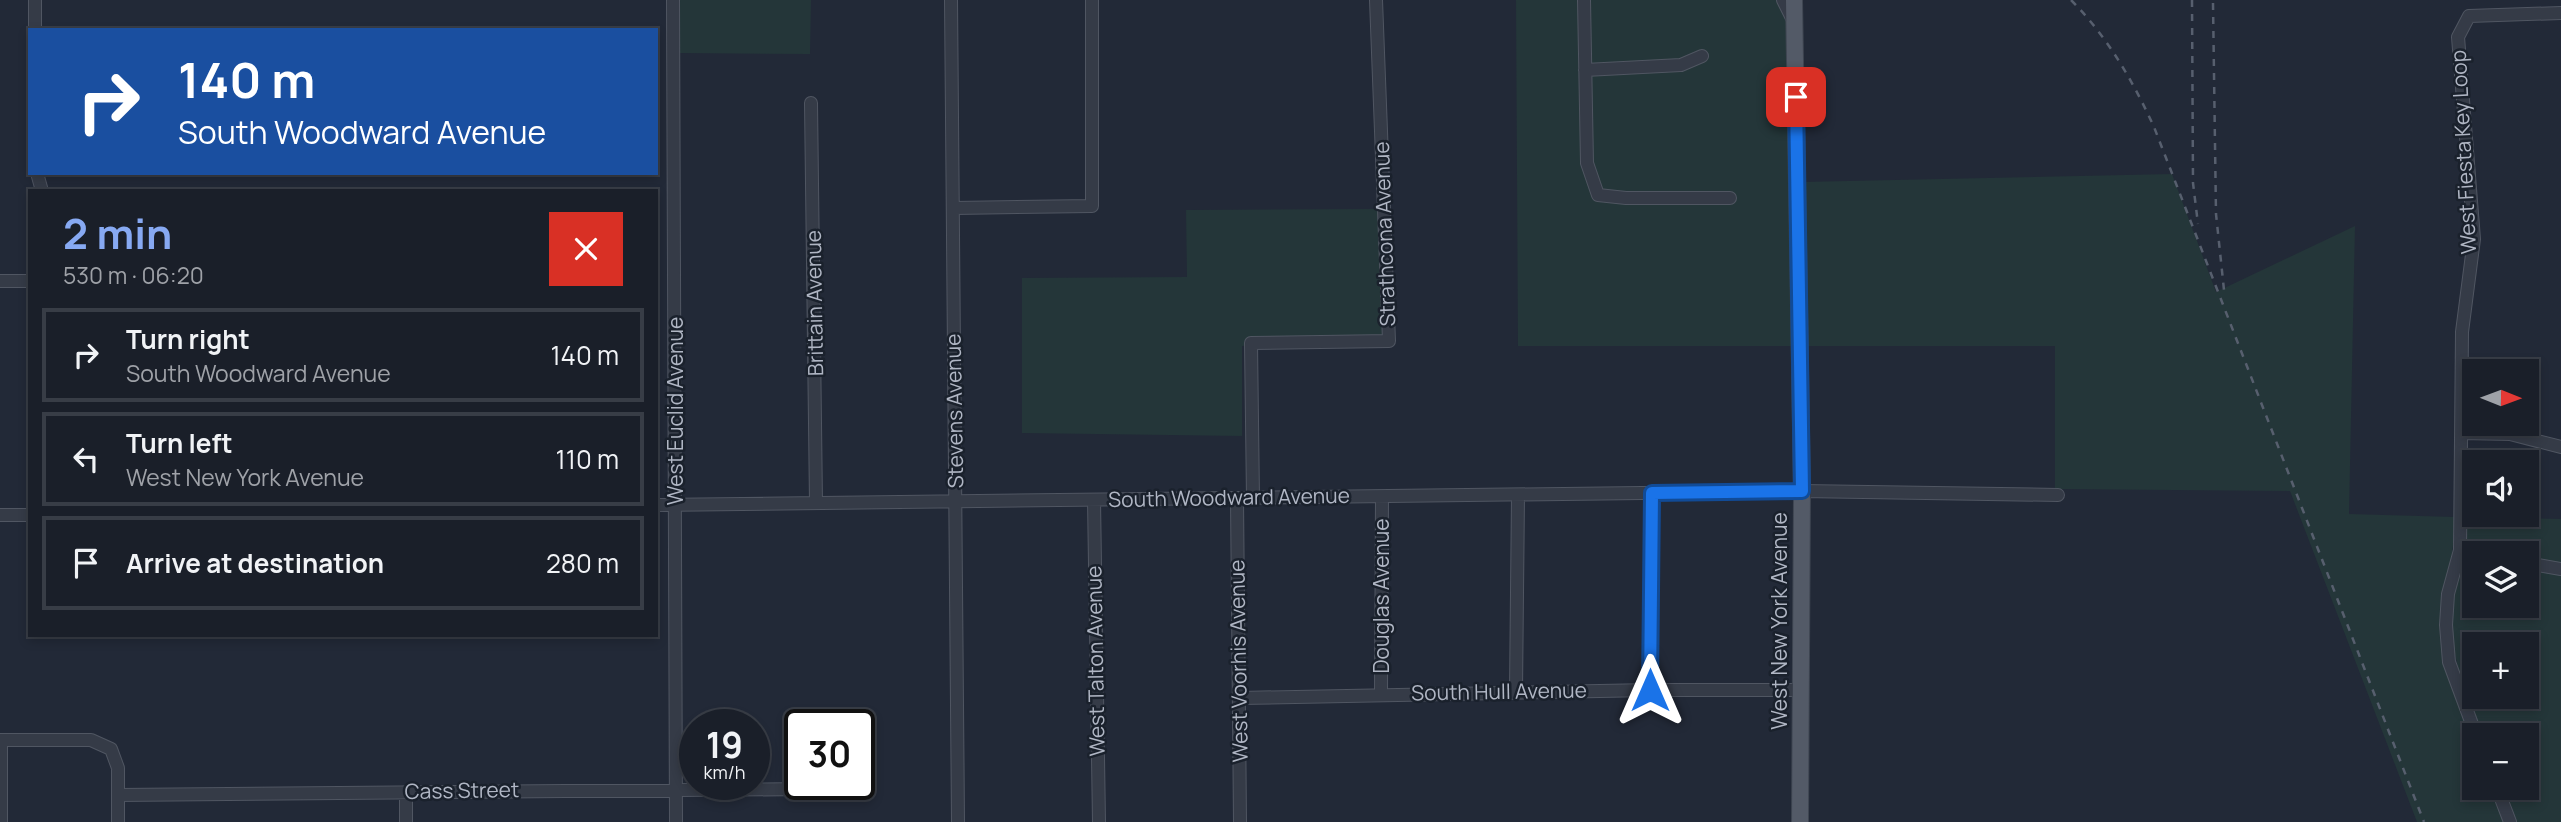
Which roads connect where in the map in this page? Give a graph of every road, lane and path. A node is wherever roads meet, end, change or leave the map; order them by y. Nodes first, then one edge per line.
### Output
1 (35, 0) edge
2 (673, 0) edge
3 (951, 0) edge
4 (1092, 0) edge
5 (1376, 0) edge
6 (1584, 0) edge
7 (1783, 0) edge
8 (1794, 0) edge
9 (2561, 13) edge
10 (1794, 23) junction
11 (35, 28) edge
12 (1702, 56) dead end
13 (1584, 70) junction
14 (811, 103) dead end
15 (1730, 198) dead end
16 (954, 208) junction
17 (0, 281) edge
18 (28, 281) edge
19 (2462, 359) edge
20 (2462, 433) edge
21 (2518, 436) edge
22 (2561, 447) edge
23 (1802, 491) junction
24 (1652, 493) junction
25 (1518, 495) junction
26 (2058, 495) dead end
27 (1382, 497) junction
28 (1237, 499) junction
29 (1253, 499) junction
30 (956, 500) junction
31 (1094, 500) junction
32 (676, 503) junction
33 (816, 503) junction
34 (658, 505) edge
35 (0, 515) edge
36 (28, 515) edge
37 (2460, 550) joint
38 (2539, 565) edge
39 (2561, 569) edge
40 (1650, 690) junction
41 (1516, 691) junction
42 (1801, 691) junction
43 (1381, 694) junction
44 (1240, 698) junction
45 (2472, 723) edge
46 (1, 740) edge
47 (676, 788) junction
48 (784, 789) edge
49 (406, 792) junction
50 (118, 794) junction
51 (2502, 800) edge
52 (1, 822) edge
53 (118, 822) edge
54 (406, 822) edge
55 (676, 822) edge
56 (958, 822) edge
57 (1099, 822) edge
58 (1240, 822) edge
59 (1800, 822) edge
60 (2510, 822) edge

1 - 11 street
2 - 32 street, West Euclid Avenue
3 - 16 street, Stevens Avenue
4 - 16 street
5 - 29 street, Strathcona Avenue
6 - 13 street
7 - 10 street
8 - 10 main road, West New York Avenue
9 - 19 street, West Fiesta Key Loop
10 - 23 main road, West New York Avenue
12 - 13 street
13 - 15 street
14 - 33 street, Brittain Avenue
16 - 30 street, Stevens Avenue
17 - 18 street
20 - 37 street, West Fiesta Key Loop
21 - 22 street
23 - 24 street, South Woodward Avenue
23 - 26 street, South Woodward Avenue
23 - 42 main road, West New York Avenue
24 - 25 street, South Woodward Avenue
24 - 40 street
25 - 27 street, South Woodward Avenue
25 - 41 street
27 - 29 street, South Woodward Avenue
27 - 43 street, Douglas Avenue
28 - 29 street, South Woodward Avenue
28 - 31 street, South Woodward Avenue
28 - 44 street, West Voorhis Avenue
30 - 31 street, South Woodward Avenue
30 - 33 street, South Woodward Avenue
30 - 56 street, Stevens Avenue
31 - 57 street, West Talton Avenue
32 - 33 street, South Woodward Avenue
32 - 34 street, South Woodward Avenue
32 - 47 street, West Euclid Avenue
35 - 36 street
37 - 45 street, West Fiesta Key Loop
38 - 39 street
40 - 41 street, South Hull Avenue
40 - 42 street, South Hull Avenue
41 - 43 street, South Hull Avenue
42 - 59 main road, West New York Avenue
43 - 44 street, South Hull Avenue
44 - 58 street, West Voorhis Avenue
46 - 50 street
46 - 52 street
47 - 48 street, Cass Street
47 - 49 street, Cass Street
47 - 55 street, West Euclid Avenue
49 - 50 street, Cass Street
49 - 54 street
50 - 53 street
51 - 60 street

